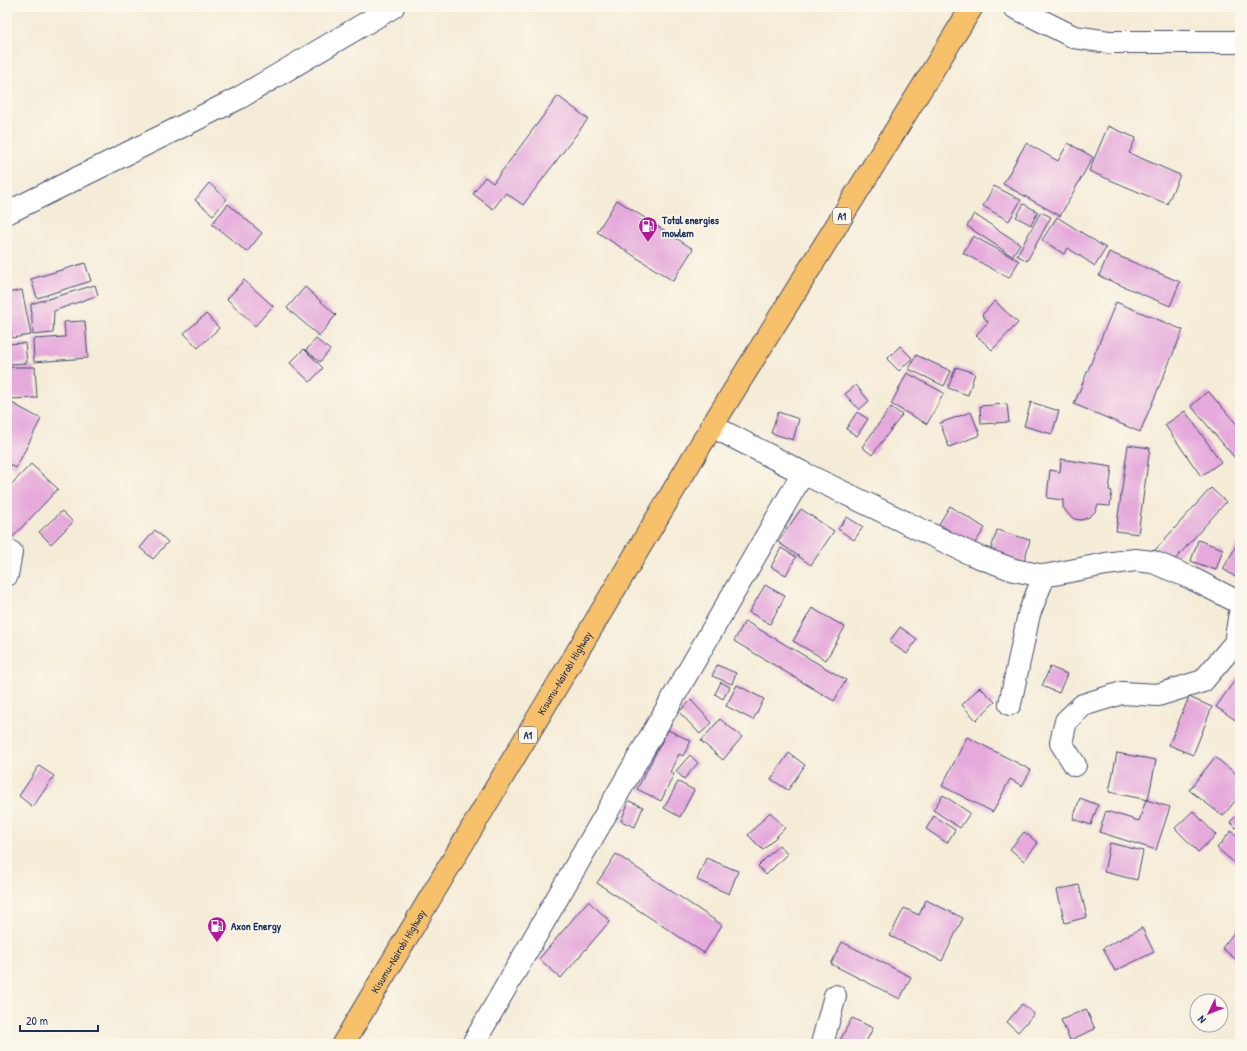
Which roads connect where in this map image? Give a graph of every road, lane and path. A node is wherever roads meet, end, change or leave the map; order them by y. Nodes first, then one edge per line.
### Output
1 (393, 7) edge
2 (972, 7) edge
3 (1014, 7) edge
4 (1240, 42) edge
5 (7, 213) edge
6 (712, 426) junction
7 (803, 473) junction
8 (11, 552) dead end
9 (7, 575) edge
10 (1044, 576) junction
11 (1240, 603) edge
12 (1240, 613) edge
13 (1010, 704) dead end
14 (1075, 765) dead end
15 (835, 996) dead end
16 (344, 1044) edge
17 (473, 1044) edge
18 (822, 1044) edge

1 - 5 street
2 - 6 highway, A1 / A1
3 - 4 street
6 - 7 street
6 - 16 highway, Kisumu-Nairobi Highway / A1
7 - 10 street
7 - 17 street
8 - 9 street
10 - 11 street
10 - 13 street
12 - 14 street
15 - 18 street

